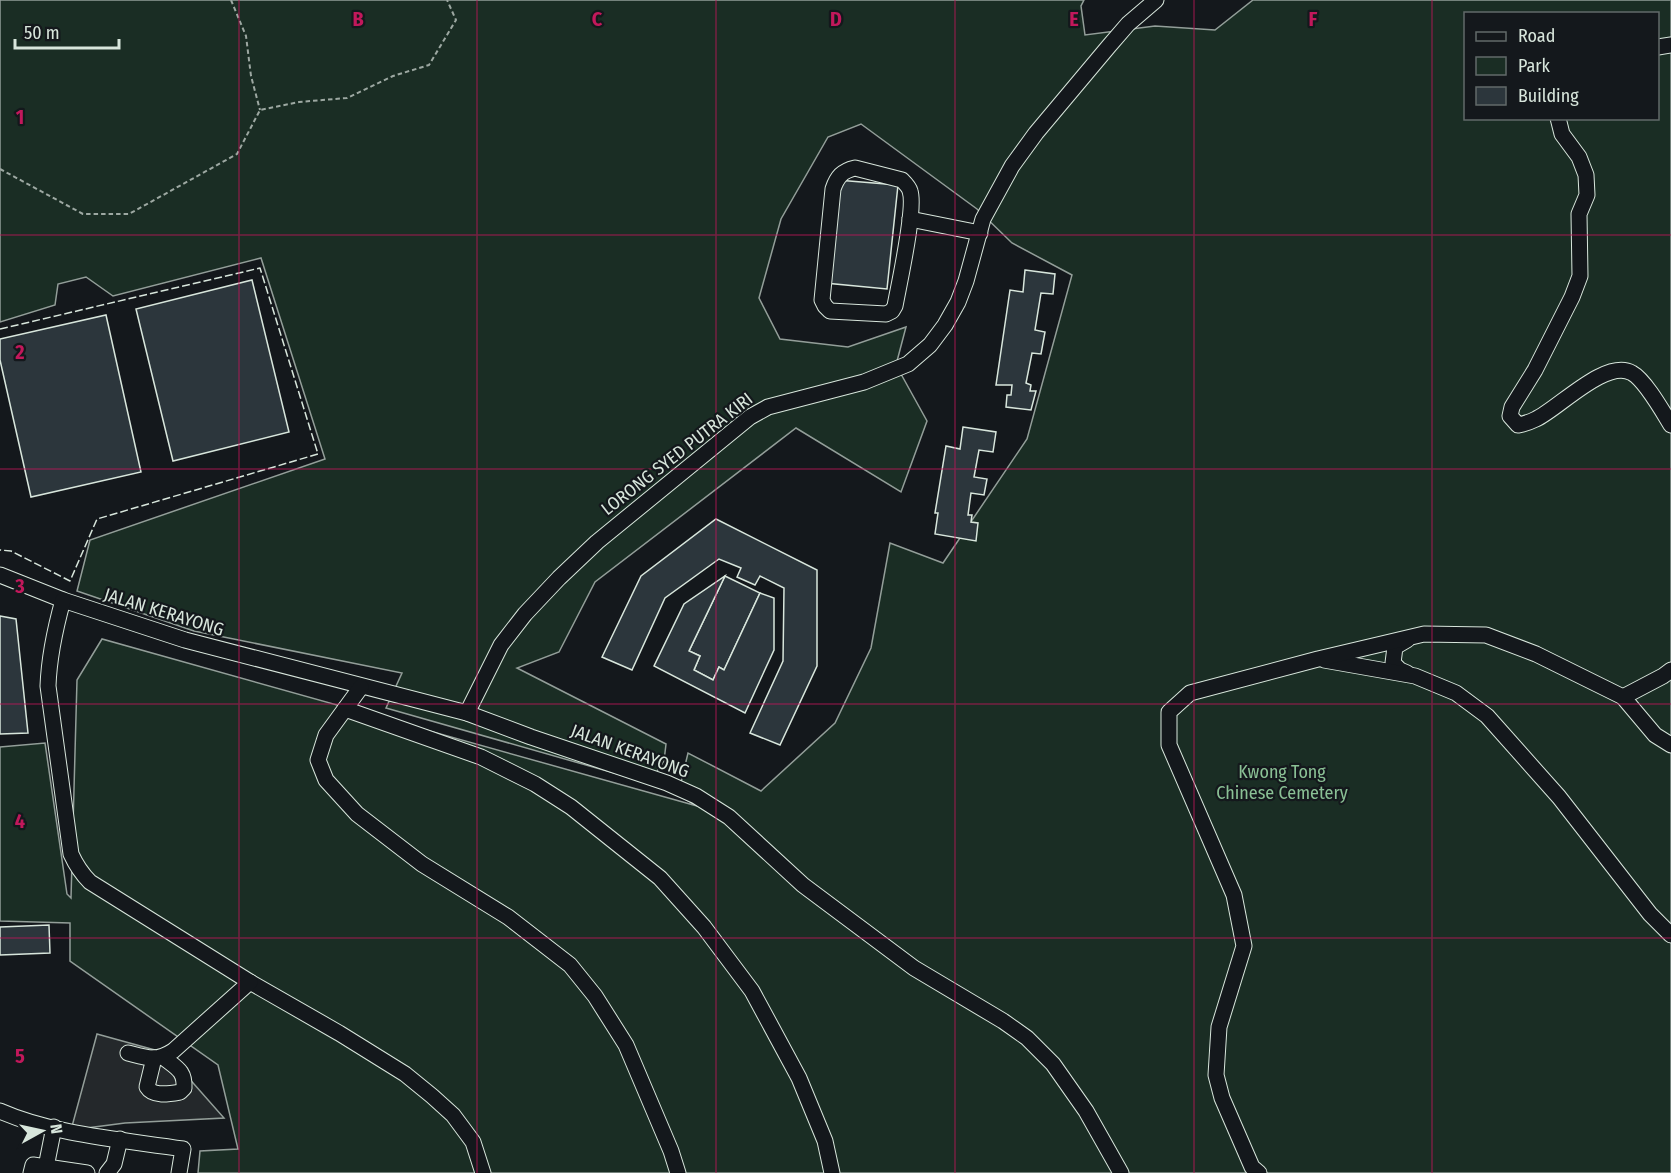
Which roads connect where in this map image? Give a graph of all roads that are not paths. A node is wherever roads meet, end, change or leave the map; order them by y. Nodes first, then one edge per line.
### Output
1 (1156, 0) edge
2 (1558, 120) edge
3 (910, 219) junction
4 (980, 233) junction
5 (1671, 425) edge
6 (0, 575) edge
7 (63, 600) junction
8 (1424, 634) junction
9 (1318, 659) junction
10 (1671, 670) edge
11 (1415, 676) junction
12 (361, 687) junction
13 (1623, 697) junction
14 (345, 709) junction
15 (467, 713) junction
16 (1671, 745) edge
17 (1671, 935) edge
18 (250, 982) junction
19 (128, 1053) dead end
20 (0, 1110) edge
21 (54, 1127) junction
22 (113, 1138) junction
23 (46, 1167) junction
24 (31, 1173) edge
25 (87, 1173) edge
26 (107, 1173) edge
27 (179, 1173) edge
28 (483, 1173) edge
29 (678, 1173) edge
30 (832, 1173) edge
31 (1121, 1173) edge
32 (1259, 1173) edge

1 - 4 street, LORONG SYED PUTRA KIRI
2 - 5 street
3 - 3 street
3 - 4 street
4 - 15 street, LORONG SYED PUTRA KIRI
6 - 7 street, JALAN KERAYONG
7 - 12 street, JALAN KERAYONG
7 - 18 street
8 - 9 street
8 - 11 street
8 - 13 street
9 - 11 street
9 - 32 street
10 - 13 street
11 - 17 street
12 - 14 street
12 - 15 street, JALAN KERAYONG
13 - 16 street
14 - 29 street
14 - 30 street
15 - 31 street, JALAN KERAYONG
18 - 19 street
18 - 28 street
20 - 21 street
21 - 22 street
21 - 23 street
22 - 26 street
22 - 27 street
23 - 24 street
23 - 25 street

